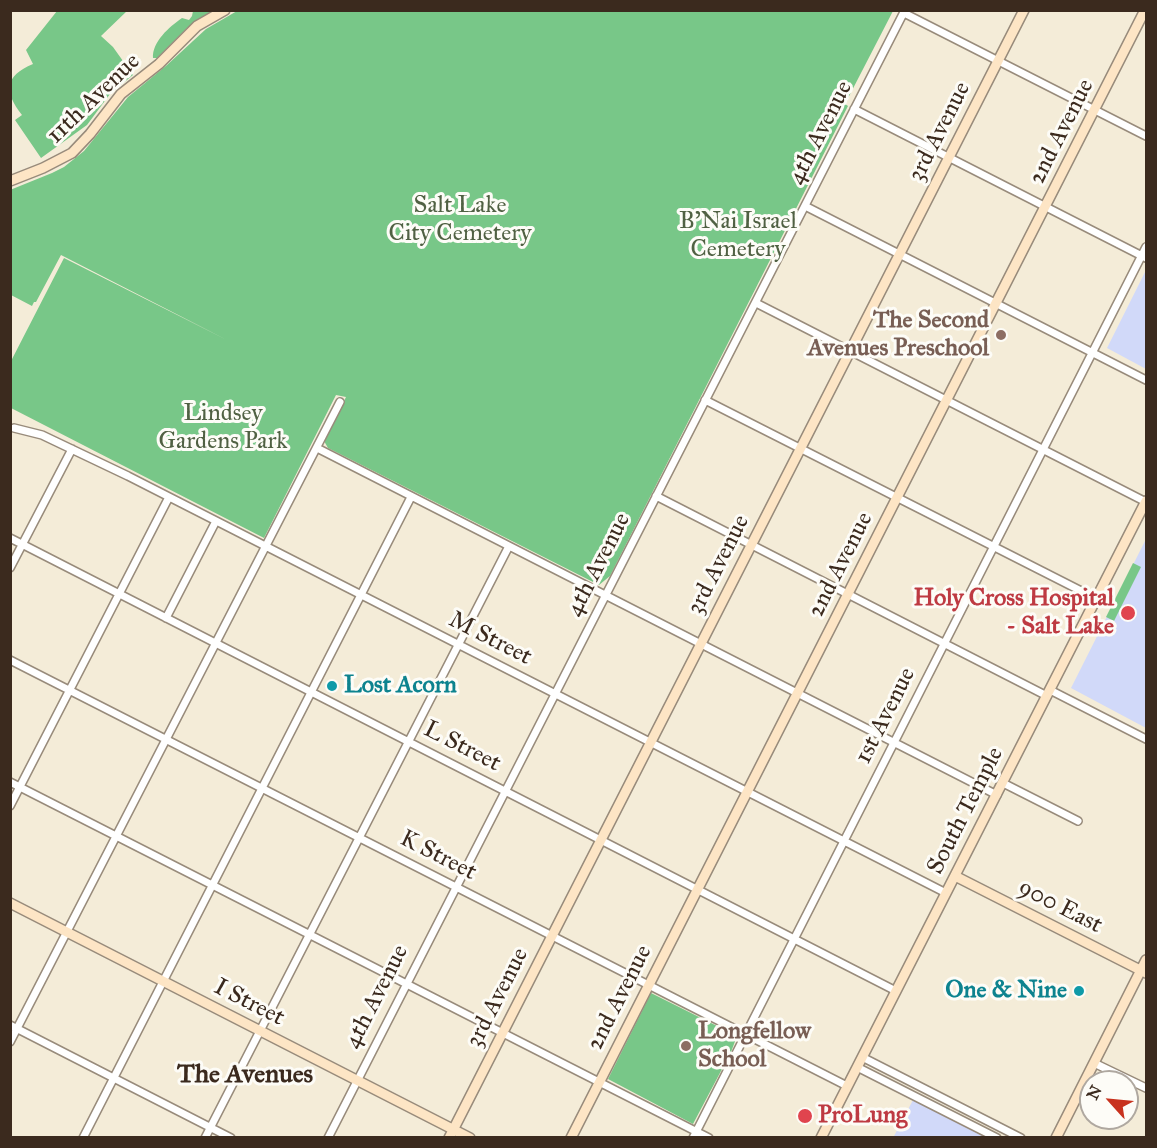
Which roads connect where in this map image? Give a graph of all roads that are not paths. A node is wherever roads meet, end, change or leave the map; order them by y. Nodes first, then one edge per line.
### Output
1 (225, 10) edge
2 (1024, 10) edge
3 (905, 12) edge
4 (1144, 12) edge
5 (998, 60) junction
6 (854, 109) junction
7 (1095, 110) junction
8 (1146, 136) edge
9 (948, 157) junction
10 (10, 181) edge
11 (805, 206) junction
12 (1046, 207) junction
13 (1146, 247) edge
14 (900, 253) junction
15 (1144, 257) edge
16 (756, 303) junction
17 (996, 303) junction
18 (850, 351) junction
19 (1093, 352) junction
20 (1146, 380) edge
21 (705, 400) junction
22 (947, 400) junction
23 (340, 402) dead end
24 (14, 428) dead end
25 (316, 448) junction
26 (801, 448) junction
27 (72, 449) junction
28 (1044, 449) junction
29 (656, 496) junction
30 (169, 497) junction
31 (411, 497) junction
32 (897, 497) junction
33 (1146, 502) edge
34 (216, 521) junction
35 (10, 538) edge
36 (23, 544) junction
37 (751, 545) junction
38 (266, 546) junction
39 (509, 546) junction
40 (994, 546) junction
41 (10, 568) edge
42 (120, 594) junction
43 (848, 594) junction
44 (362, 595) junction
45 (605, 595) junction
46 (1097, 599) junction
47 (166, 618) junction
48 (216, 643) junction
49 (700, 643) junction
50 (945, 643) junction
51 (458, 645) junction
52 (10, 660) edge
53 (70, 690) junction
54 (312, 692) junction
55 (797, 693) junction
56 (1049, 693) junction
57 (555, 694) junction
58 (1146, 739) edge
59 (166, 740) junction
60 (409, 742) junction
61 (650, 742) junction
62 (894, 742) junction
63 (10, 782) edge
64 (1003, 783) junction
65 (20, 787) junction
66 (262, 788) junction
67 (505, 790) junction
68 (747, 792) junction
69 (997, 795) junction
70 (10, 806) edge
71 (1078, 821) dead end
72 (117, 836) junction
73 (360, 838) junction
74 (601, 839) junction
75 (844, 841) junction
76 (955, 876) junction
77 (213, 885) junction
78 (456, 887) junction
79 (698, 888) junction
80 (946, 893) junction
81 (10, 903) edge
82 (68, 933) junction
83 (310, 934) junction
84 (552, 935) junction
85 (795, 939) junction
86 (1146, 960) edge
87 (1144, 972) edge
88 (163, 982) junction
89 (406, 983) junction
90 (649, 985) junction
91 (896, 991) junction
92 (14, 1027) edge
93 (261, 1031) junction
94 (502, 1032) junction
95 (746, 1035) junction
96 (10, 1042) edge
97 (862, 1057) junction
98 (1094, 1063) junction
99 (857, 1067) junction
100 (114, 1078) junction
101 (357, 1080) junction
102 (599, 1082) junction
103 (847, 1086) junction
104 (1146, 1088) edge
105 (929, 1091) junction
106 (924, 1100) junction
107 (983, 1118) junction
108 (211, 1127) junction
109 (978, 1128) junction
110 (451, 1133) edge
111 (694, 1134) edge
112 (83, 1137) edge
113 (206, 1137) edge
114 (231, 1137) edge
115 (328, 1137) edge
116 (470, 1137) edge
117 (571, 1137) edge
118 (709, 1137) edge
119 (821, 1137) edge
120 (997, 1137) edge
121 (1021, 1137) edge
122 (1056, 1137) edge

1 - 10 street, 11th Avenue
2 - 5 street, 3rd Avenue
3 - 5 street
3 - 6 street, 4th Avenue
4 - 7 street, 2nd Avenue
5 - 7 street
5 - 9 street, 3rd Avenue
6 - 9 street
6 - 11 street, 4th Avenue
7 - 8 street
7 - 12 street, 2nd Avenue
9 - 12 street
9 - 14 street, 3rd Avenue
11 - 14 street
11 - 16 street, 4th Avenue
12 - 15 street
12 - 17 street, 2nd Avenue
13 - 15 street, 1st Avenue
14 - 17 street
14 - 18 street, 3rd Avenue
15 - 19 street, 1st Avenue
16 - 18 street
16 - 21 street, 4th Avenue
17 - 19 street
17 - 22 street, 2nd Avenue
18 - 22 street
18 - 26 street, 3rd Avenue
19 - 20 street
19 - 28 street, 1st Avenue
21 - 26 street
21 - 29 street, 4th Avenue
22 - 28 street
22 - 32 street, 2nd Avenue
23 - 25 street
24 - 27 street, M Street
25 - 31 street
25 - 38 street
26 - 32 street
26 - 37 street, 3rd Avenue
27 - 30 street, M Street
27 - 36 street
28 - 33 street
28 - 40 street, 1st Avenue
29 - 37 street
29 - 45 street, 4th Avenue
30 - 34 street, M Street
30 - 42 street
31 - 39 street
31 - 44 street
32 - 40 street
32 - 43 street, 2nd Avenue
33 - 46 street, South Temple
34 - 38 street, M Street
34 - 47 street
35 - 36 street, L Street
36 - 41 street
36 - 42 street, L Street
37 - 43 street
37 - 49 street, 3rd Avenue
38 - 44 street, M Street
38 - 48 street
39 - 45 street
39 - 51 street
40 - 46 street
40 - 50 street, 1st Avenue
42 - 47 street, L Street
42 - 53 street
43 - 50 street
43 - 55 street, 2nd Avenue
44 - 51 street, M Street
44 - 54 street
45 - 49 street
45 - 57 street, 4th Avenue
46 - 56 street, South Temple
47 - 48 street, L Street
48 - 54 street, L Street
48 - 59 street
49 - 55 street
49 - 61 street, 3rd Avenue
50 - 56 street
50 - 62 street, 1st Avenue
51 - 57 street, M Street
51 - 60 street
52 - 53 street, K Street
53 - 59 street, K Street
53 - 65 street
54 - 60 street, L Street
54 - 66 street
55 - 62 street
55 - 68 street, 2nd Avenue
56 - 58 street
56 - 64 street, South Temple
57 - 61 street, M Street
57 - 67 street, 4th Avenue
59 - 66 street, K Street
59 - 72 street
60 - 67 street, L Street
60 - 73 street
61 - 68 street, M Street
61 - 74 street, 3rd Avenue
62 - 69 street
62 - 75 street, 1st Avenue
63 - 65 street
64 - 69 street, South Temple
64 - 71 street
65 - 70 street
65 - 72 street
66 - 73 street, K Street
66 - 77 street
67 - 74 street, L Street
67 - 78 street, 4th Avenue
68 - 75 street, M Street
68 - 79 street, 2nd Avenue
69 - 76 street, South Temple
72 - 77 street
72 - 82 street
73 - 78 street, K Street
73 - 83 street
74 - 79 street, L Street
74 - 84 street, 3rd Avenue
75 - 80 street, M Street
75 - 85 street, 1st Avenue
76 - 80 street, South Temple
76 - 87 street, 900 East
77 - 83 street
77 - 88 street
78 - 84 street, K Street
78 - 89 street, 4th Avenue
79 - 85 street, L Street
79 - 90 street, 2nd Avenue
80 - 91 street, South Temple
81 - 82 street, I Street
82 - 88 street, I Street
82 - 92 street
83 - 89 street
83 - 93 street
84 - 90 street, K Street
84 - 94 street, 3rd Avenue
85 - 91 street, L Street
85 - 95 street, 1st Avenue
86 - 87 street
87 - 98 street
88 - 93 street, I Street
88 - 100 street
89 - 94 street
89 - 101 street, 4th Avenue
90 - 95 street, K Street
90 - 102 street, 2nd Avenue
91 - 97 street, South Temple
92 - 96 street
92 - 100 street
93 - 101 street, I Street
93 - 108 street
94 - 102 street
94 - 110 street, 3rd Avenue
95 - 103 street, K Street
95 - 111 street, 1st Avenue
97 - 99 street, South Temple
97 - 105 street
98 - 104 street
98 - 122 street
99 - 103 street, South Temple
99 - 106 street
100 - 108 street
100 - 112 street
101 - 110 street, I Street
101 - 115 street, 4th Avenue
102 - 111 street
102 - 117 street, 2nd Avenue
103 - 119 street, South Temple
105 - 106 street
105 - 107 street
106 - 109 street
107 - 109 street
107 - 121 street
108 - 113 street
108 - 114 street
109 - 120 street
110 - 116 street, I Street
111 - 118 street

